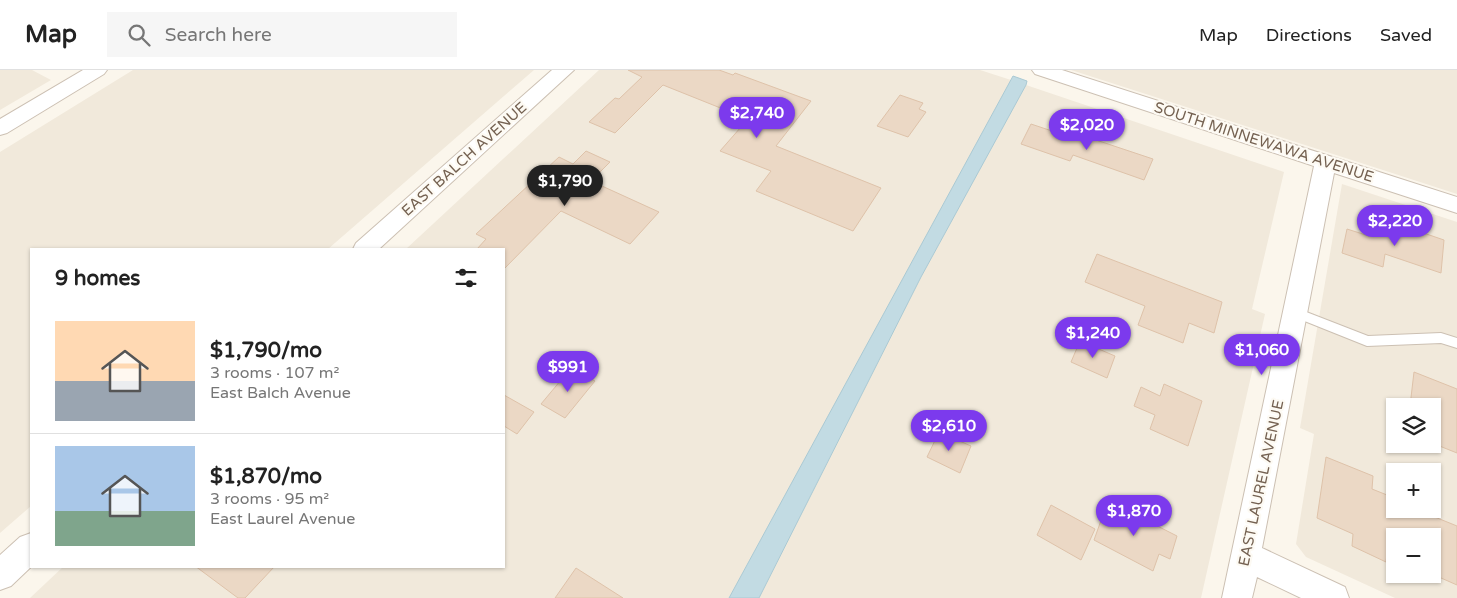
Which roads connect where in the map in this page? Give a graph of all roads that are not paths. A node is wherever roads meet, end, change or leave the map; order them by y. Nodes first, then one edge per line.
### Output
1 (564, 70) edge
2 (1042, 70) edge
3 (90, 71) edge
4 (0, 128) edge
5 (1325, 162) junction
6 (1457, 205) edge
7 (365, 248) edge
8 (1296, 313) junction
9 (1457, 344) edge
10 (30, 548) edge
11 (1246, 556) junction
12 (0, 575) edge
13 (1237, 598) edge
14 (1334, 598) edge

1 - 7 street, EAST BALCH AVENUE
2 - 5 street, SOUTH MINNEWAWA AVENUE
3 - 4 street
5 - 6 street, SOUTH MINNEWAWA AVENUE
5 - 8 street, EAST LAUREL AVENUE
8 - 9 lane
8 - 11 street, EAST LAUREL AVENUE
10 - 12 street
11 - 13 street, EAST LAUREL AVENUE
11 - 14 street

